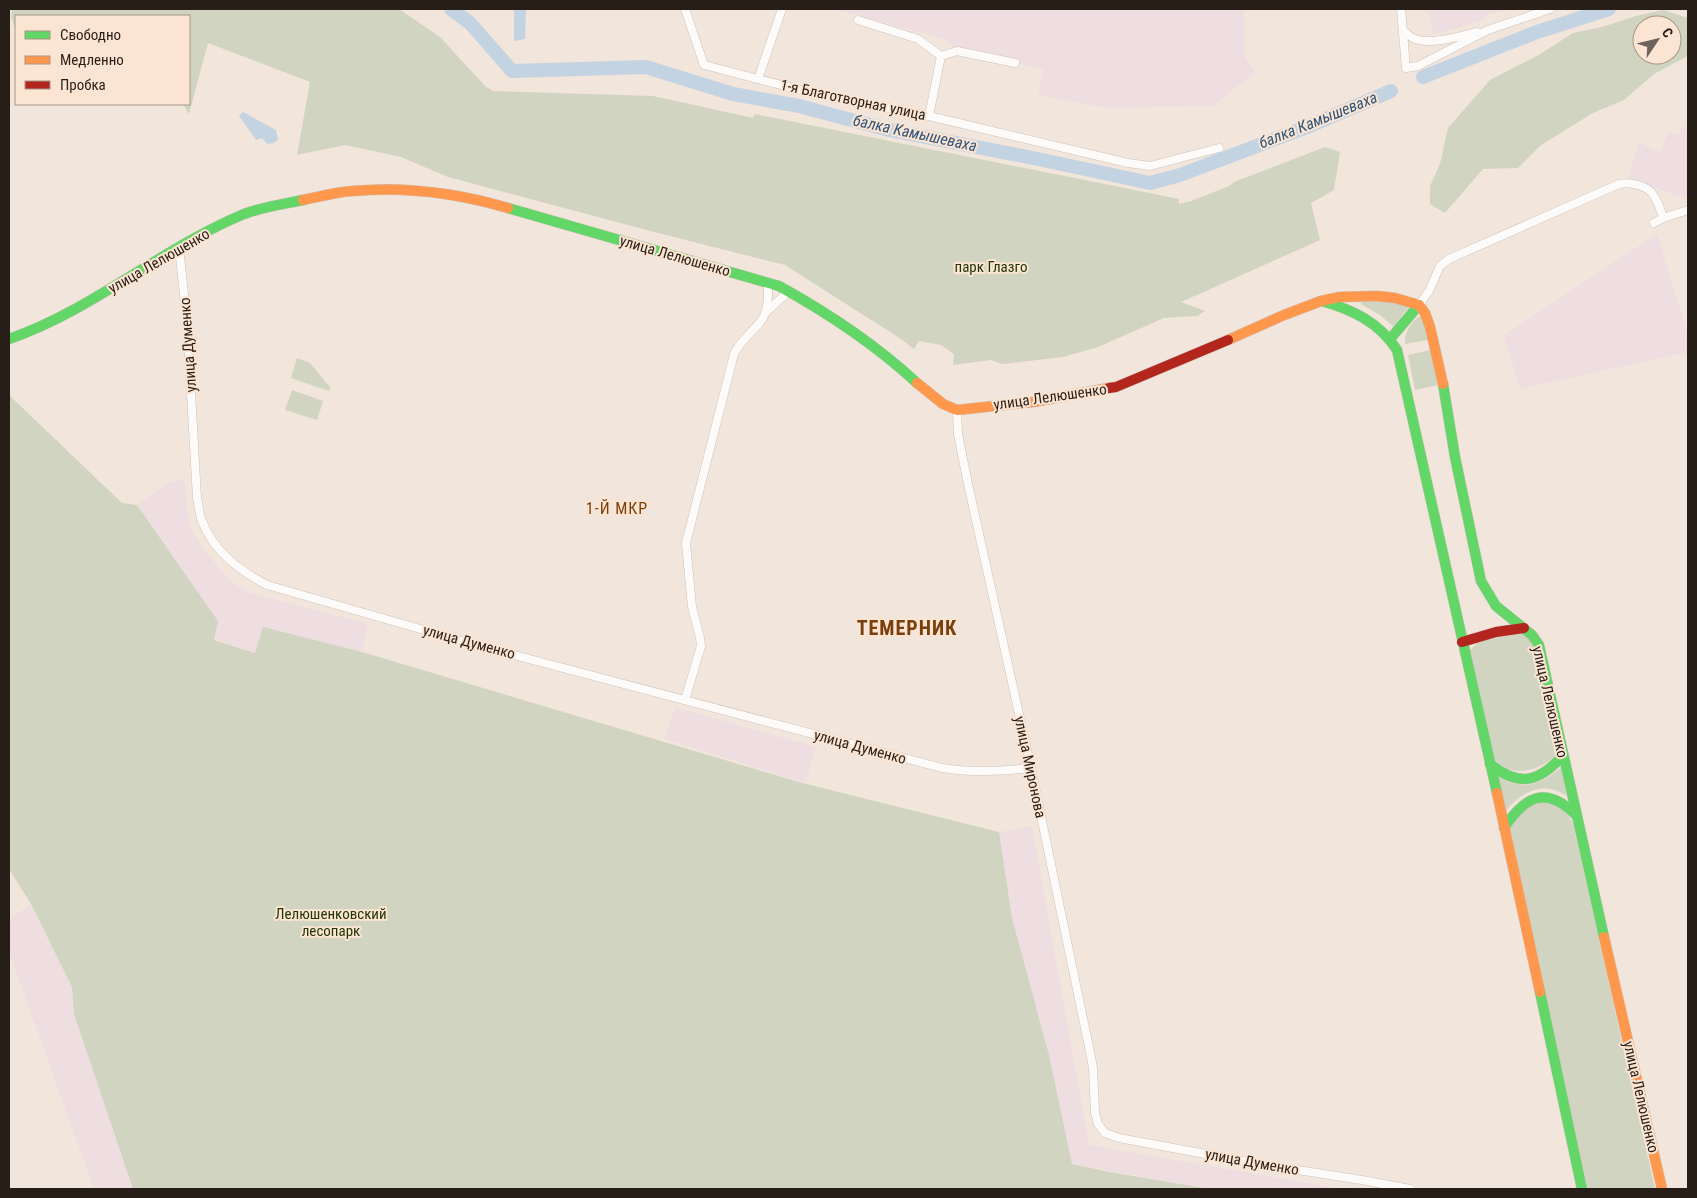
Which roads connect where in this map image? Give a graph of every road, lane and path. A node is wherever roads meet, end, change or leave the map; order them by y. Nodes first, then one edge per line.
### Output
1 (684, 9) edge
2 (782, 9) edge
3 (1401, 9) edge
4 (1550, 9) edge
5 (858, 20) dead end
6 (1403, 30) junction
7 (1488, 30) junction
8 (941, 56) junction
9 (1015, 63) dead end
10 (758, 79) junction
11 (929, 116) junction
12 (1219, 148) dead end
13 (1688, 210) edge
14 (1664, 218) junction
15 (1654, 223) dead end
16 (179, 247) junction
17 (768, 282) junction
18 (789, 291) junction
19 (1321, 301) junction
20 (1419, 306) junction
21 (765, 313) junction
22 (9, 339) edge
23 (1390, 339) junction
24 (957, 410) junction
25 (1524, 628) junction
26 (1462, 642) junction
27 (685, 700) junction
28 (1564, 755) junction
29 (1490, 764) junction
30 (1031, 768) junction
31 (1576, 816) junction
32 (1504, 828) junction
33 (1098, 1124) joint
34 (1410, 1189) edge
35 (1582, 1189) edge
36 (1662, 1189) edge

1 - 10 street, 1-я Благотворная улица
2 - 10 street
3 - 6 street
4 - 7 street
5 - 8 street
6 - 7 street
6 - 7 street
8 - 9 street
8 - 11 street
10 - 11 street, 1-я Благотворная улица
11 - 12 street, 1-я Благотворная улица
13 - 14 street
14 - 15 street
14 - 20 street
16 - 17 street, улица Лелюшенко
16 - 22 street, улица Лелюшенко
16 - 27 street, улица Думенко
17 - 18 street, улица Лелюшенко
17 - 21 street
18 - 21 street
18 - 24 street, улица Лелюшенко
19 - 20 street, улица Лелюшенко
19 - 23 street
19 - 24 street, улица Лелюшенко
20 - 23 street
20 - 25 street, улица Лелюшенко
21 - 27 street
23 - 26 street
24 - 30 street, улица Миронова
25 - 26 street
25 - 28 street, улица Лелюшенко
26 - 29 street
27 - 30 street, улица Думенко
28 - 29 street
28 - 31 street, улица Лелюшенко
29 - 32 street
30 - 33 street, улица Миронова
31 - 32 street
31 - 36 street, улица Лелюшенко
32 - 35 street
33 - 34 street, улица Думенко

